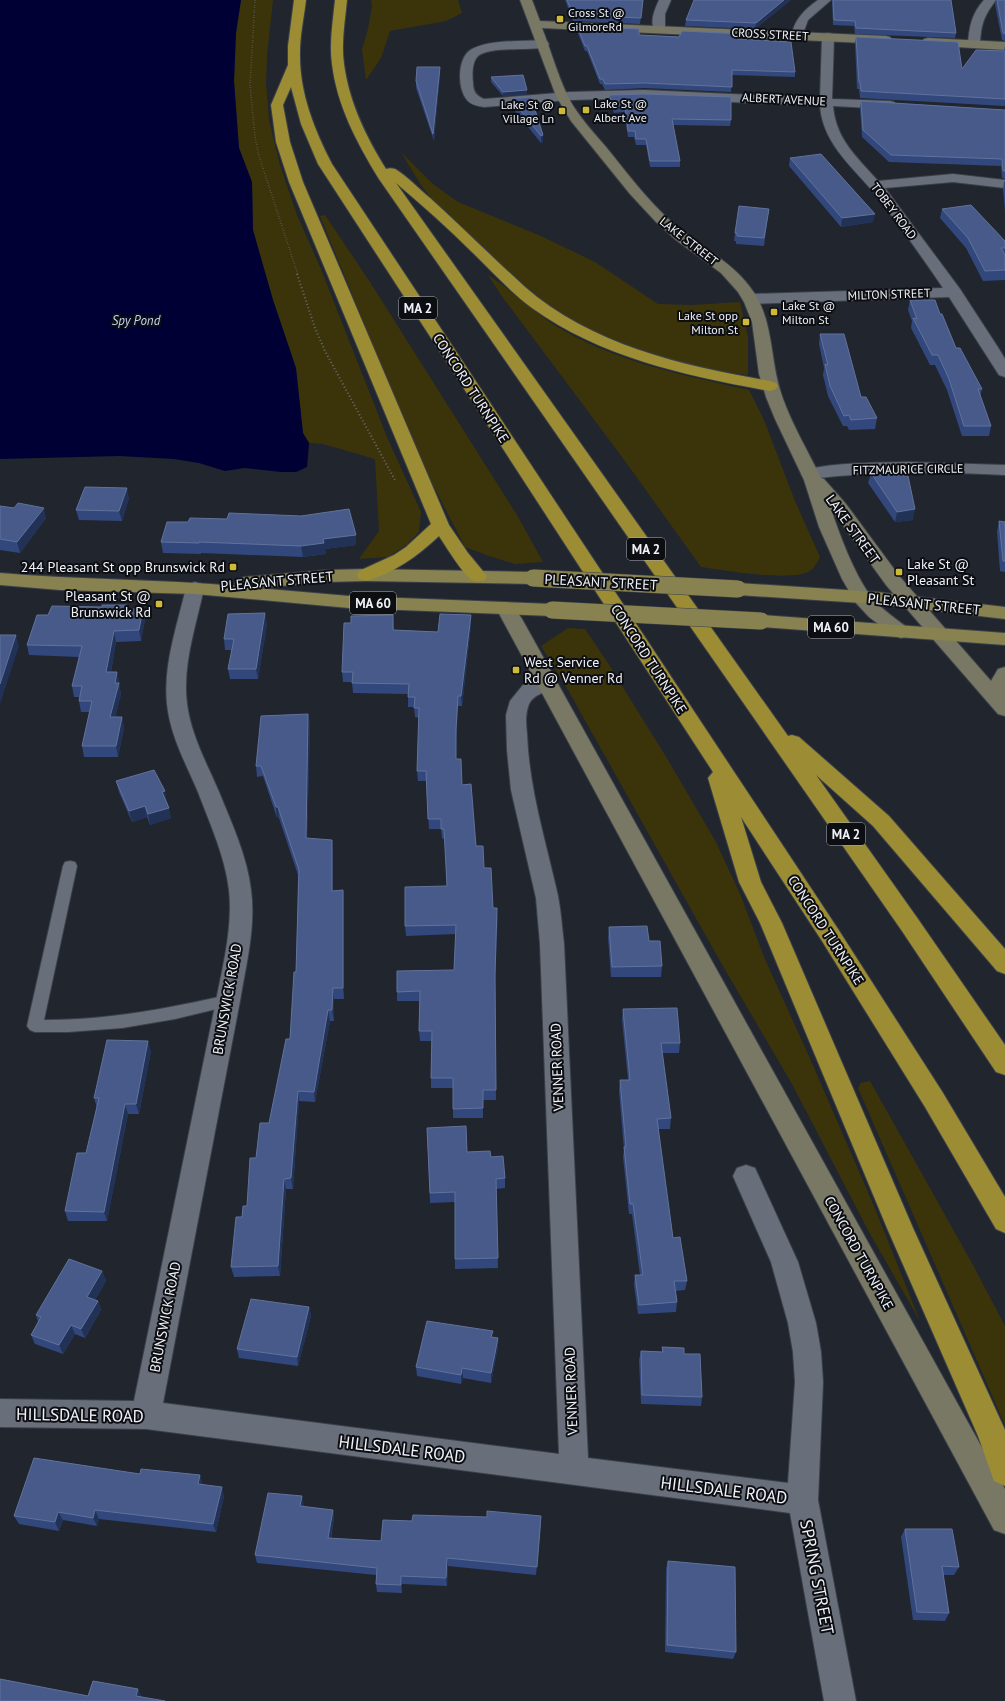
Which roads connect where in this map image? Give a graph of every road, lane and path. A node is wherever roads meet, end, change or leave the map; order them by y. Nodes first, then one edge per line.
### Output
1 (289, 0) edge
2 (300, 0) edge
3 (341, 0) edge
4 (526, 0) edge
5 (665, 0) edge
6 (824, 0) edge
7 (990, 0) edge
8 (298, 18) junction
9 (536, 24) junction
10 (658, 29) junction
11 (797, 36) junction
12 (828, 37) junction
13 (897, 40) edge
14 (912, 41) edge
15 (543, 44) junction
16 (974, 44) junction
17 (1005, 46) edge
18 (294, 65) junction
19 (562, 96) junction
20 (827, 101) junction
21 (902, 105) edge
22 (372, 157) junction
23 (1005, 184) edge
24 (876, 185) junction
25 (955, 292) junction
26 (751, 299) junction
27 (1005, 372) edge
28 (770, 386) junction
29 (1005, 470) edge
30 (810, 474) junction
31 (440, 525) junction
32 (366, 575) junction
33 (478, 576) junction
34 (0, 579) edge
35 (195, 588) junction
36 (861, 597) junction
37 (911, 602) junction
38 (505, 608) junction
39 (1005, 613) edge
40 (902, 632) junction
41 (940, 634) junction
42 (1005, 639) edge
43 (1005, 674) edge
44 (547, 683) junction
45 (1003, 706) edge
46 (764, 718) junction
47 (711, 754) junction
48 (70, 866) dead end
49 (1005, 965) edge
50 (228, 1001) junction
51 (1005, 1065) edge
52 (746, 1176) dead end
53 (1005, 1221) edge
54 (0, 1413) edge
55 (146, 1415) junction
56 (574, 1471) junction
57 (1005, 1471) edge
58 (803, 1500) junction
59 (1005, 1519) edge
60 (840, 1701) edge

1 - 8 highway
2 - 8 highway, CONCORD TURNPIKE / MA 2
3 - 22 highway, MA 2
4 - 9 main road, LAKE STREET
5 - 10 street
6 - 11 street
7 - 16 street
8 - 18 highway, CONCORD TURNPIKE / MA 2
9 - 10 main road, CROSS STREET
9 - 15 main road, LAKE STREET
10 - 11 main road, CROSS STREET
11 - 12 main road, CROSS STREET
12 - 13 main road, CROSS STREET
12 - 20 street, TOBEY ROAD
14 - 16 main road
15 - 19 main road, LAKE STREET
15 - 19 street, ALBERT AVENUE
16 - 17 main road
18 - 31 highway
18 - 47 highway, CONCORD TURNPIKE / MA 2
19 - 20 street, ALBERT AVENUE
19 - 26 main road, LAKE STREET
20 - 21 street, ALBERT AVENUE
20 - 24 street, TOBEY ROAD
22 - 28 highway
22 - 46 highway, MA 2
23 - 24 street
24 - 25 street, TOBEY ROAD
25 - 26 street, MILTON STREET
25 - 27 street, TOBEY ROAD
26 - 28 main road, LAKE STREET
28 - 30 main road, LAKE STREET
29 - 30 street, FITZMAURICE CIRCLE
30 - 36 main road, LAKE STREET
30 - 37 main road, LAKE STREET
31 - 32 highway
31 - 33 highway
32 - 33 main road, PLEASANT STREET / MA 60
32 - 35 main road, PLEASANT STREET / MA 60
33 - 36 main road, PLEASANT STREET / MA 60, bridge
33 - 38 main road
34 - 35 main road, PLEASANT STREET / MA 60
35 - 38 main road, PLEASANT STREET / MA 60
35 - 50 street, BRUNSWICK ROAD
36 - 37 main road, PLEASANT STREET / MA 60
36 - 40 main road, LAKE STREET
37 - 39 main road, PLEASANT STREET / MA 60
37 - 41 main road, LAKE STREET
38 - 40 main road, PLEASANT STREET / MA 60, bridge
38 - 44 main road, CONCORD TURNPIKE
40 - 41 main road, PLEASANT STREET / MA 60
41 - 42 main road, PLEASANT STREET / MA 60
41 - 45 main road
43 - 45 main road
44 - 56 street, VENNER ROAD
44 - 59 main road, CONCORD TURNPIKE
46 - 49 highway
46 - 51 highway, MA 2
47 - 53 highway, CONCORD TURNPIKE / MA 2
47 - 57 highway
48 - 50 lane
50 - 55 street, BRUNSWICK ROAD
52 - 58 street, SPRING STREET
54 - 55 street, HILLSDALE ROAD
55 - 56 street, HILLSDALE ROAD
56 - 58 street, HILLSDALE ROAD
58 - 60 street, SPRING STREET

